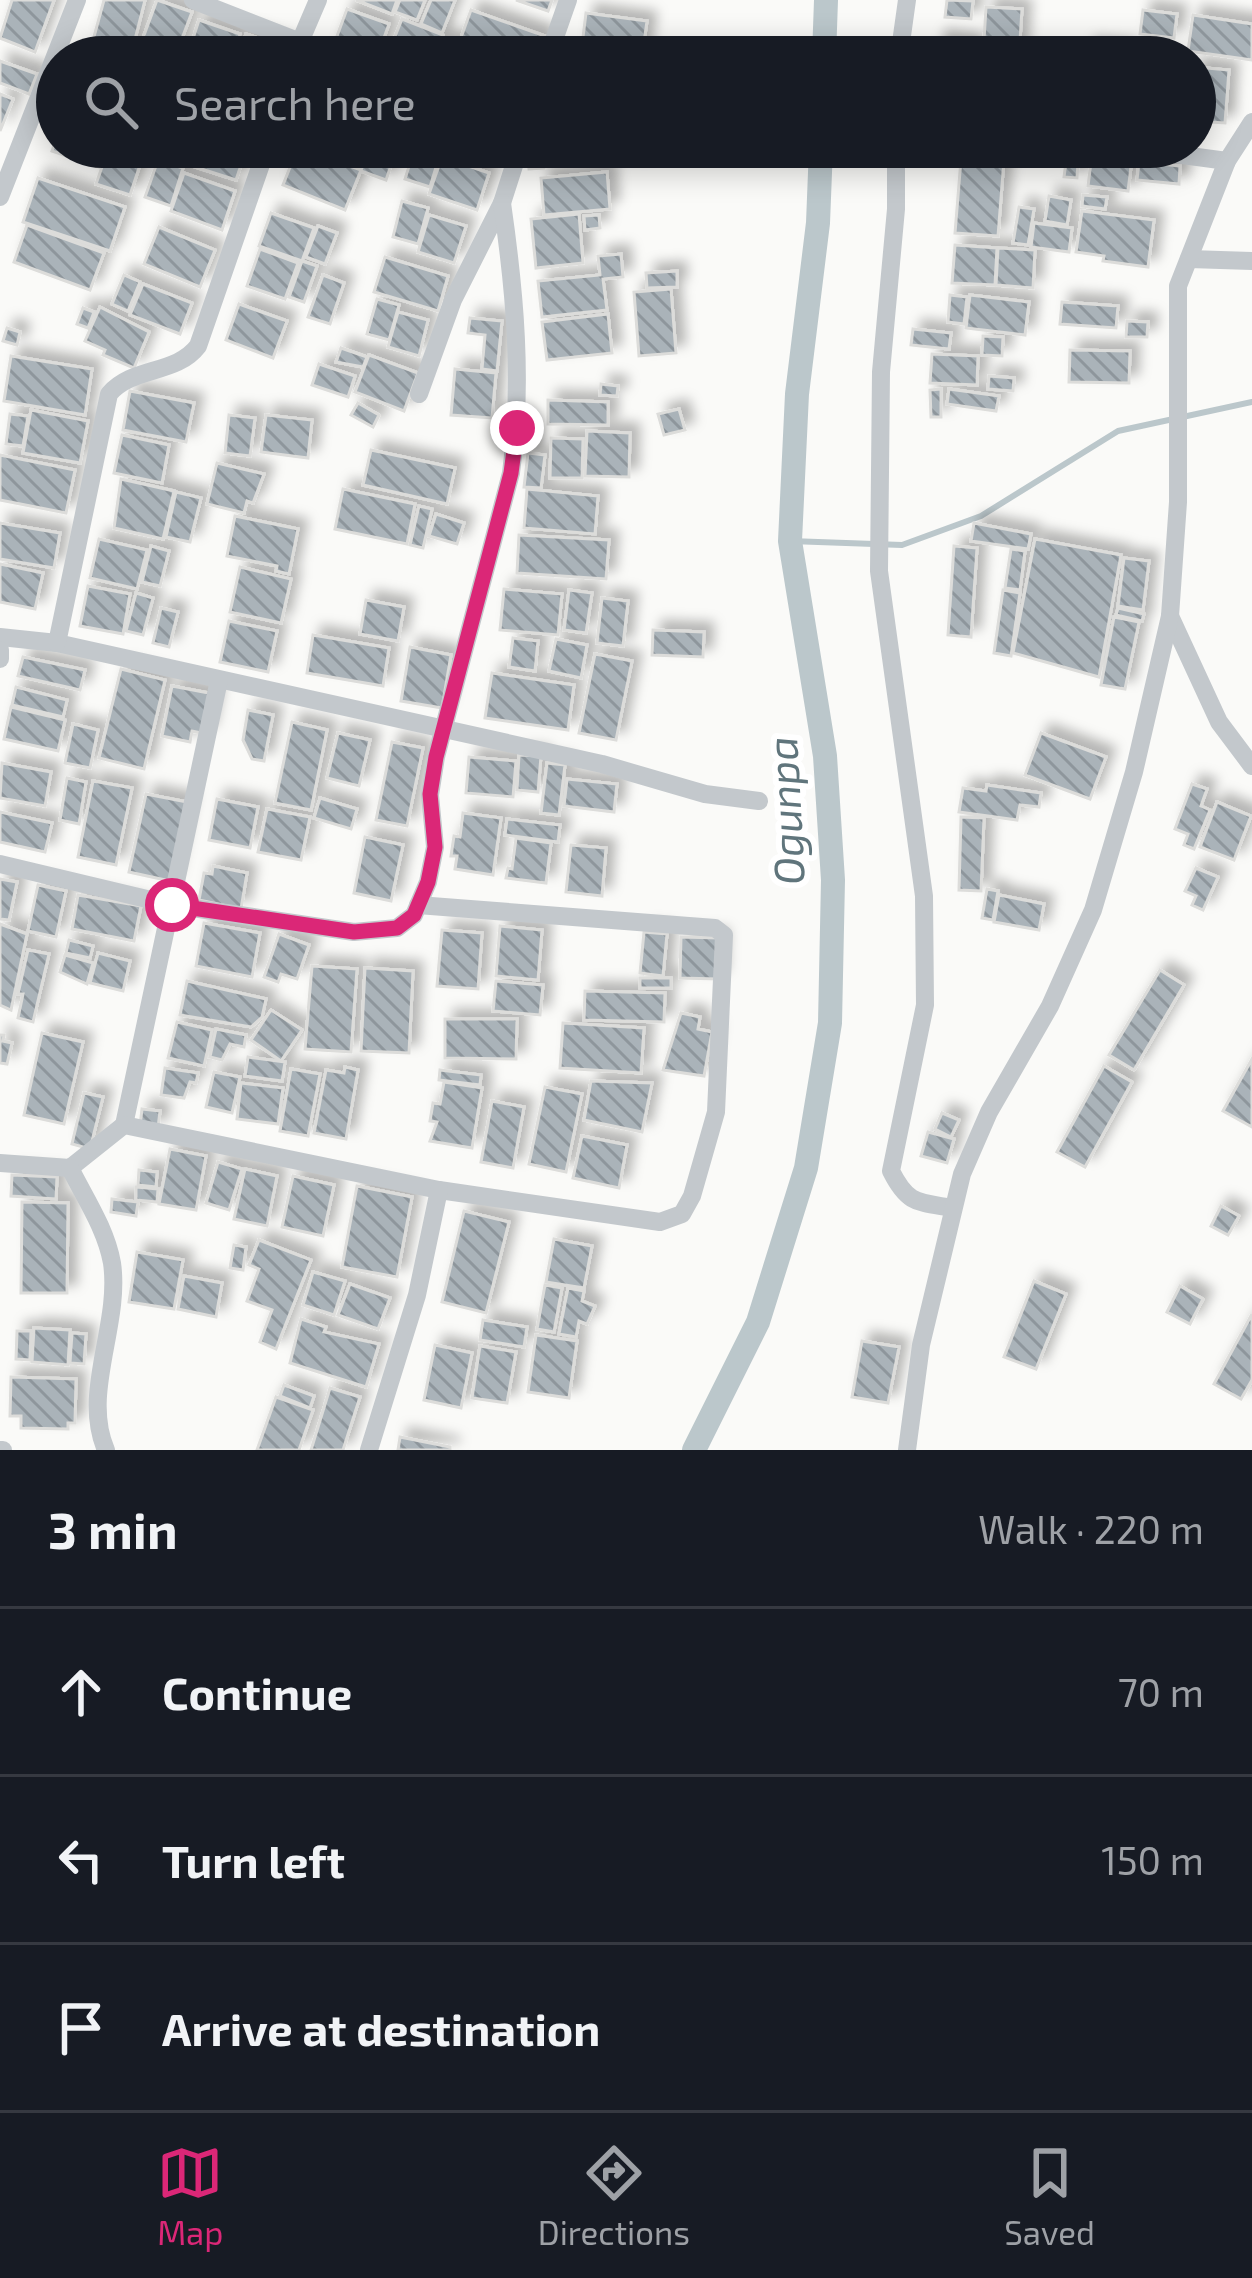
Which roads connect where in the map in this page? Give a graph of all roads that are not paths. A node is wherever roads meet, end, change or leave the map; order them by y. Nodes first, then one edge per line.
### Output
1 (77, 0) edge
2 (193, 0) edge
3 (318, 0) edge
4 (568, 0) edge
5 (907, 0) edge
6 (63, 36) edge
7 (285, 36) edge
8 (303, 36) edge
9 (555, 36) edge
10 (902, 36) edge
11 (36, 105) edge
12 (1252, 122) edge
13 (1216, 160) edge
14 (1227, 161) junction
15 (260, 168) edge
16 (513, 168) edge
17 (896, 168) edge
18 (0, 197) edge
19 (502, 203) junction
20 (1190, 259) junction
21 (1252, 261) edge
22 (419, 394) dead end
23 (1170, 616) junction
24 (0, 637) edge
25 (57, 643) junction
26 (0, 650) edge
27 (0, 659) edge
28 (219, 680) junction
29 (445, 732) junction
30 (1252, 766) edge
31 (759, 801) dead end
32 (0, 864) edge
33 (172, 905) junction
34 (418, 905) junction
35 (124, 1125) junction
36 (0, 1163) edge
37 (70, 1168) junction
38 (439, 1190) junction
39 (953, 1208) junction
40 (106, 1450) edge
41 (369, 1450) edge
42 (908, 1450) edge

1 - 6 street
2 - 7 street
3 - 8 street
4 - 9 street
5 - 10 street
11 - 18 street
12 - 14 street
13 - 14 street
14 - 20 street
15 - 25 street
16 - 19 street
17 - 39 street
19 - 22 street
19 - 29 street
20 - 21 street
20 - 23 street
23 - 30 street
23 - 39 street
24 - 25 street
25 - 28 street
26 - 27 street
28 - 29 street
28 - 33 street
29 - 31 street
29 - 34 street
32 - 33 street
33 - 34 street
33 - 35 street
34 - 38 street
35 - 37 street
35 - 38 street
36 - 37 street
37 - 40 street
38 - 41 street
39 - 42 street

